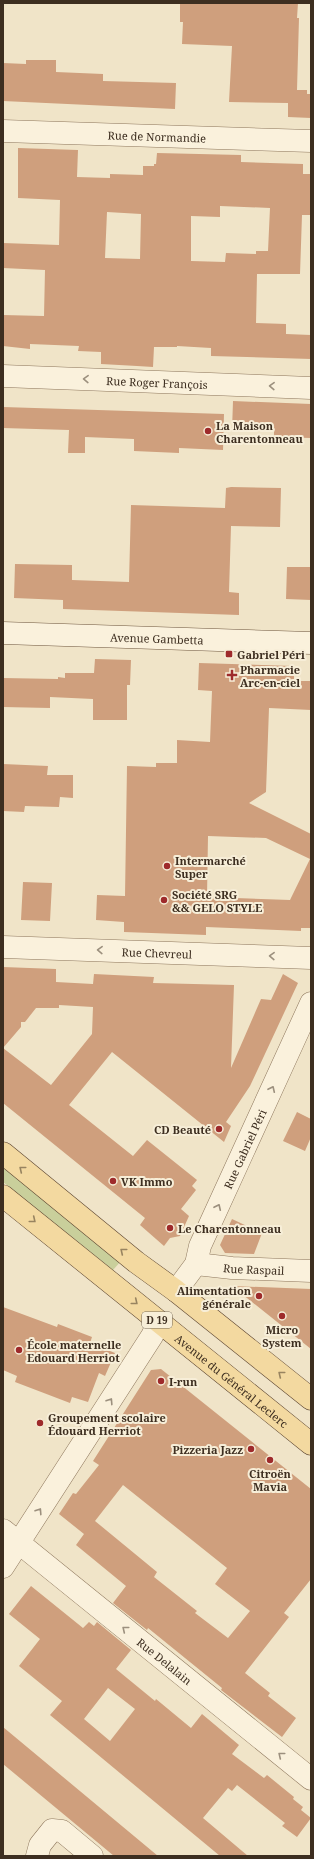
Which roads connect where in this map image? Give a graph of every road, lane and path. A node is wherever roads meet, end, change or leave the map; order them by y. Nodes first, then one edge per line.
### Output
1 (3, 130) edge
2 (311, 141) edge
3 (3, 376) edge
4 (311, 388) edge
5 (3, 633) edge
6 (311, 643) edge
7 (3, 947) edge
8 (311, 958) edge
9 (311, 1003) edge
10 (3, 1153) edge
11 (3, 1196) edge
12 (196, 1264) junction
13 (311, 1271) edge
14 (176, 1291) junction
15 (159, 1322) junction
16 (311, 1398) edge
17 (311, 1444) edge
18 (11, 1537) edge
19 (3, 1568) edge
20 (311, 1779) edge
21 (38, 1856) edge
22 (92, 1856) edge

1 - 2 street, Rue de Normandie
4 -> 3 street, Rue Roger François
5 - 6 street, Avenue Gambetta
8 -> 7 street, Rue Chevreul
12 -> 9 street, Rue Gabriel Péri
14 -> 10 main road
11 -> 15 main road, Avenue du Général Leclerc / D 19
12 - 13 street, Rue Raspail
12 - 14 street, Rue Gabriel Péri
14 - 15 main road
16 -> 14 main road
15 - 17 main road, Avenue du Général Leclerc / D 19
18 -> 15 street
18 - 19 street
20 -> 18 street, Rue Delalain
21 - 22 street

